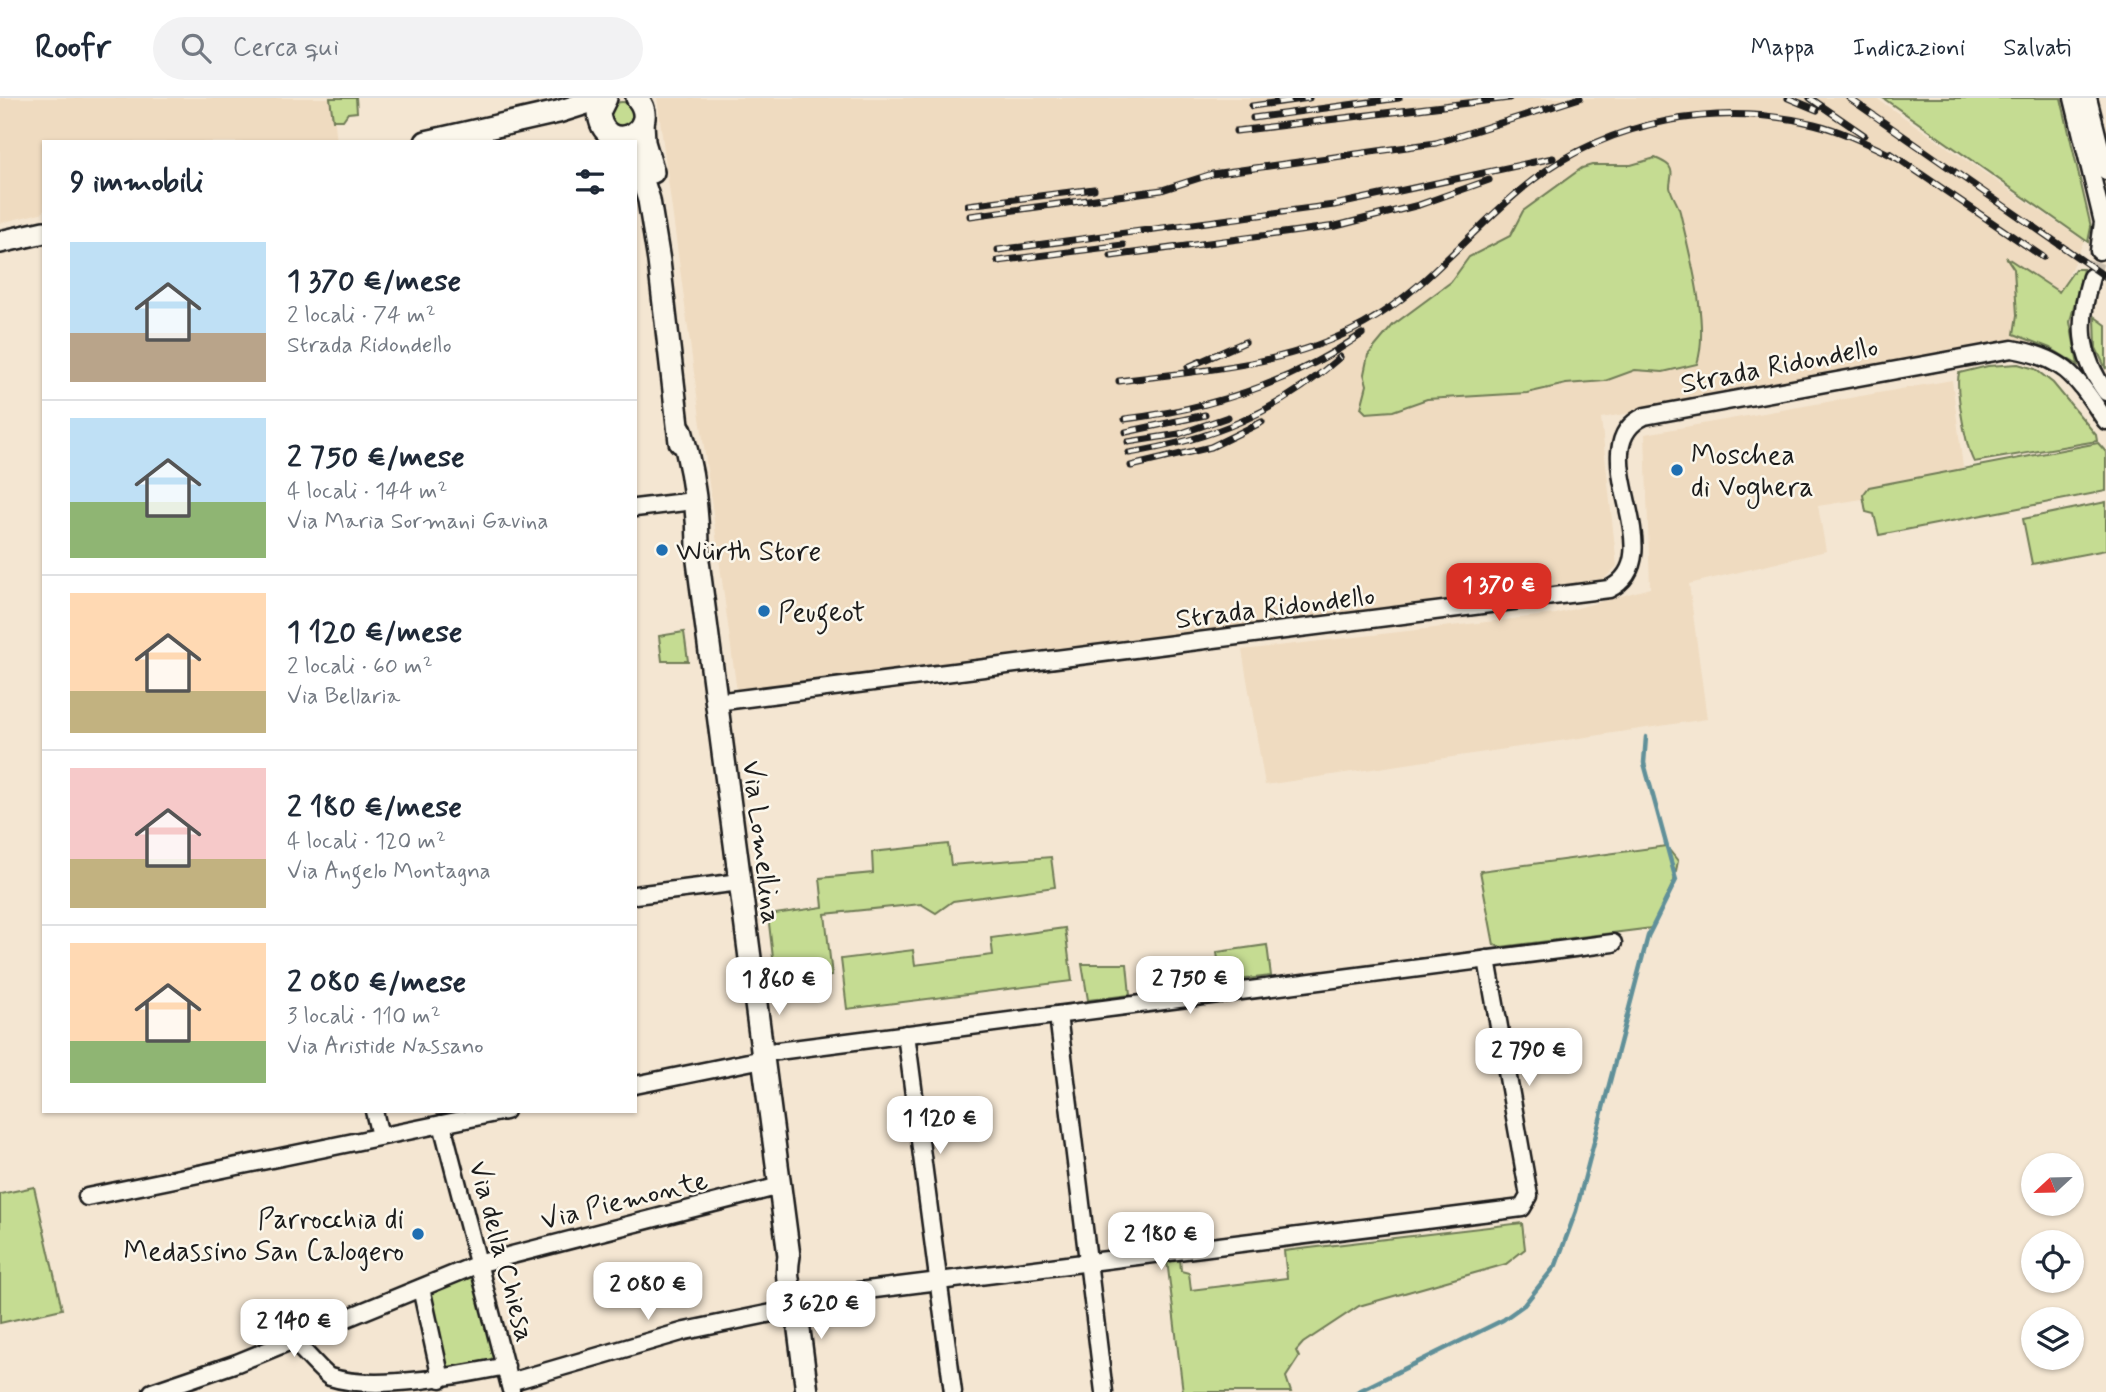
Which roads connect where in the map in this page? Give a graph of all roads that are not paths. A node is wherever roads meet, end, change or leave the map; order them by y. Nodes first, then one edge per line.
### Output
1 (604, 98) edge
2 (2073, 98) edge
3 (2088, 98) edge
4 (641, 107) edge
5 (558, 112) junction
6 (613, 135) edge
7 (435, 140) edge
8 (637, 162) edge
9 (2106, 171) edge
10 (42, 232) edge
11 (0, 242) edge
12 (2099, 251) dead end
13 (659, 261) junction
14 (2091, 277) tunnel mouth
15 (2106, 392) edge
16 (2106, 421) edge
17 (681, 430) junction
18 (685, 502) junction
19 (637, 508) edge
20 (698, 561) junction
21 (716, 702) junction
22 (740, 881) junction
23 (637, 895) edge
24 (1613, 943) dead end
25 (1487, 959) junction
26 (1058, 1014) junction
27 (906, 1034) junction
28 (763, 1056) junction
29 (637, 1085) edge
30 (374, 1113) edge
31 (481, 1114) edge
32 (443, 1124) junction
33 (380, 1136) junction
34 (780, 1186) junction
35 (87, 1197) dead end
36 (481, 1263) junction
37 (1088, 1263) junction
38 (938, 1282) junction
39 (421, 1288) junction
40 (795, 1302) junction
41 (292, 1340) junction
42 (319, 1366) junction
43 (506, 1366) junction
44 (441, 1379) junction
45 (511, 1387) edge
46 (152, 1392) edge
47 (325, 1392) edge
48 (807, 1392) edge
49 (953, 1392) edge
50 (1104, 1392) edge

1 - 5 main road
1 - 6 main road
2 - 12 street
3 - 9 street
4 - 6 main road, Via Lomellina
4 - 13 main road, Via Lomellina
5 - 6 main road
5 - 7 main road
8 - 13 main road, Via Lomellina
10 - 11 main road
13 - 17 main road, Via Lomellina
14 - 15 street
16 - 21 street, Strada Ridondello
17 - 18 main road, Via Lomellina
17 - 20 main road, Via Lomellina
18 - 19 street
18 - 20 main road, Via Lomellina
20 - 21 main road, Via Lomellina
21 - 22 main road, Via Lomellina
22 - 23 street
22 - 28 main road, Via Lomellina
24 - 25 street
25 - 26 street
25 - 37 street
26 - 27 street
26 - 37 street
27 - 28 street
27 - 38 street
28 - 29 street
28 - 34 main road, Via Lomellina
30 - 33 street
31 - 32 street
32 - 33 street
32 - 36 street, Via della Chiesa
33 - 35 street
34 - 36 street, Via Piemonte
34 - 40 main road, Via Lomellina
36 - 39 street, Via Piemonte
36 - 43 street, Via della Chiesa
37 - 38 street
37 - 50 street
38 - 40 street
38 - 49 street
39 - 41 street
39 - 44 street
40 - 45 street
40 - 48 main road, Via Lomellina
41 - 42 street
41 - 46 street
42 - 44 street
42 - 47 street
43 - 44 street
43 - 45 street, Via della Chiesa

